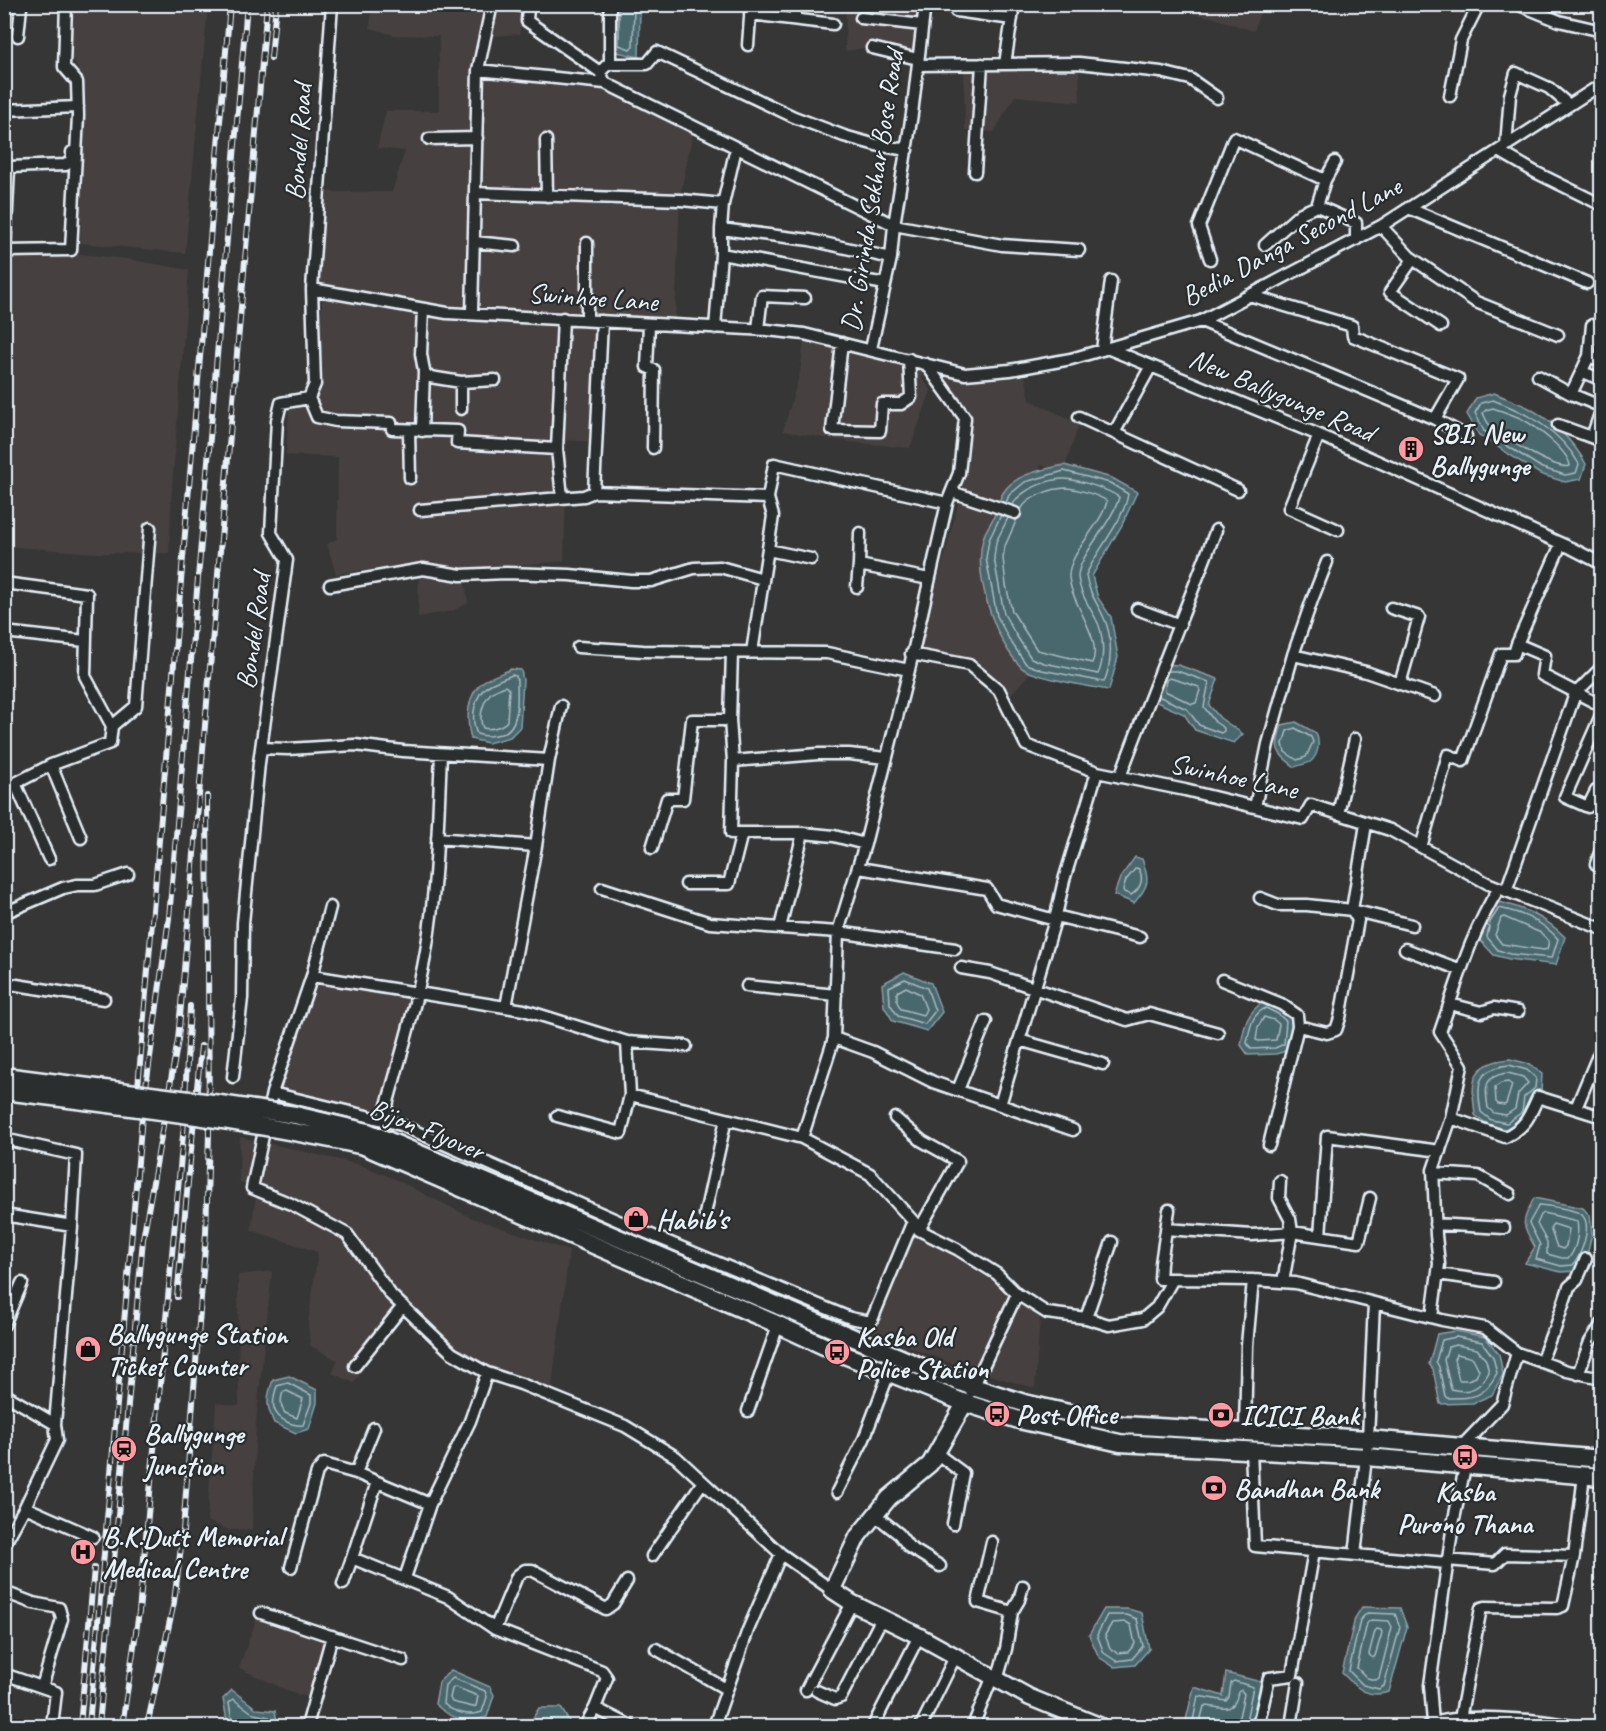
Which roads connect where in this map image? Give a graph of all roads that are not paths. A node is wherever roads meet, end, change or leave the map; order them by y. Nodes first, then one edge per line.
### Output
1 (66, 4) edge
2 (332, 4) edge
3 (492, 4) edge
4 (514, 4) edge
5 (610, 4) edge
6 (795, 4) edge
7 (925, 4) edge
8 (955, 4) edge
9 (1014, 4) edge
10 (1479, 4) edge
11 (1517, 4) edge
12 (4, 6) edge
13 (21, 6) edge
14 (529, 6) edge
15 (750, 9) edge
16 (861, 18) dead end
17 (795, 19) junction
18 (1012, 19) junction
19 (833, 24) dead end
20 (922, 25) junction
21 (1602, 31) edge
22 (18, 36) dead end
23 (748, 45) dead end
24 (872, 48) dead end
25 (918, 62) junction
26 (610, 64) junction
27 (982, 64) junction
28 (1005, 64) junction
29 (478, 70) junction
30 (602, 77) junction
31 (1602, 84) edge
32 (1450, 96) dead end
33 (1217, 98) dead end
34 (1569, 105) junction
35 (75, 107) junction
36 (4, 110) edge
37 (477, 138) junction
38 (429, 139) dead end
39 (546, 140) dead end
40 (736, 147) junction
41 (1502, 148) junction
42 (907, 150) junction
43 (1335, 162) dead end
44 (7, 167) edge
45 (975, 172) dead end
46 (1325, 180) junction
47 (475, 193) junction
48 (547, 196) junction
49 (723, 204) junction
50 (1602, 205) edge
51 (1317, 206) junction
52 (1408, 208) junction
53 (894, 225) junction
54 (1381, 226) junction
55 (721, 228) junction
56 (1356, 240) junction
57 (474, 242) junction
58 (587, 243) dead end
59 (1265, 245) dead end
60 (515, 246) dead end
61 (5, 250) edge
62 (1079, 250) dead end
63 (721, 254) junction
64 (891, 258) junction
65 (1210, 259) dead end
66 (1413, 259) junction
67 (1111, 281) dead end
68 (1587, 283) dead end
69 (885, 284) junction
70 (312, 289) junction
71 (1249, 295) junction
72 (805, 298) dead end
73 (423, 309) junction
74 (472, 313) junction
75 (563, 318) junction
76 (587, 319) junction
77 (602, 321) junction
78 (1201, 321) junction
79 (649, 325) junction
80 (1592, 325) dead end
81 (1441, 326) dead end
82 (715, 328) junction
83 (758, 329) junction
84 (1558, 335) dead end
85 (842, 343) junction
86 (871, 349) junction
87 (1104, 349) junction
88 (1589, 356) junction
89 (909, 359) junction
90 (1602, 361) edge
91 (926, 364) junction
92 (1151, 366) junction
93 (1583, 372) junction
94 (424, 376) junction
95 (1538, 376) dead end
96 (495, 380) dead end
97 (1602, 380) edge
98 (461, 382) junction
99 (1571, 394) junction
100 (309, 398) junction
101 (1602, 408) edge
102 (461, 409) dead end
103 (1079, 417) dead end
104 (1435, 419) junction
105 (1558, 425) dead end
106 (409, 430) junction
107 (422, 431) junction
108 (1114, 433) junction
109 (1319, 435) junction
110 (1466, 436) dead end
111 (1597, 439) edge
112 (653, 448) dead end
113 (557, 449) junction
114 (410, 478) dead end
115 (1238, 490) dead end
116 (594, 492) junction
117 (952, 492) junction
118 (562, 497) junction
119 (768, 498) junction
120 (947, 503) junction
121 (420, 510) dead end
122 (1015, 513) dead end
123 (150, 528) dead end
124 (1216, 530) dead end
125 (1338, 530) dead end
126 (860, 533) dead end
127 (1561, 544) junction
128 (768, 550) junction
129 (811, 559) dead end
130 (1328, 562) dead end
131 (1602, 564) edge
132 (859, 565) junction
133 (763, 579) junction
134 (929, 579) junction
135 (4, 583) edge
136 (330, 585) dead end
137 (857, 587) dead end
138 (1391, 608) dead end
139 (1137, 609) dead end
140 (1180, 626) junction
141 (4, 632) edge
142 (85, 641) junction
143 (1517, 644) junction
144 (578, 647) dead end
145 (732, 652) junction
146 (752, 652) junction
147 (911, 654) junction
148 (1293, 655) junction
149 (1602, 667) edge
150 (909, 670) junction
151 (1400, 684) junction
152 (1575, 694) junction
153 (1435, 696) dead end
154 (561, 706) dead end
155 (1602, 706) edge
156 (1602, 713) edge
157 (730, 720) junction
158 (112, 726) junction
159 (1354, 739) dead end
160 (261, 748) junction
161 (441, 754) junction
162 (886, 758) junction
163 (549, 760) junction
164 (733, 761) junction
165 (51, 765) junction
166 (1096, 772) junction
167 (1120, 777) junction
168 (15, 783) junction
169 (4, 789) edge
170 (1602, 793) edge
171 (1256, 807) junction
172 (1338, 814) junction
173 (1366, 824) junction
174 (742, 833) junction
175 (803, 833) junction
176 (81, 838) dead end
177 (437, 838) junction
178 (865, 844) junction
179 (536, 846) junction
180 (1421, 847) junction
181 (652, 848) dead end
182 (1602, 848) edge
183 (49, 859) dead end
184 (1602, 867) edge
185 (859, 868) junction
186 (128, 874) dead end
187 (686, 884) dead end
188 (602, 888) dead end
189 (1502, 889) junction
190 (1260, 898) dead end
191 (330, 907) dead end
192 (1352, 910) junction
193 (4, 913) edge
194 (1055, 918) junction
195 (1412, 925) dead end
196 (780, 928) junction
197 (1602, 929) edge
198 (838, 932) junction
199 (1140, 937) dead end
200 (955, 950) dead end
201 (1405, 950) dead end
202 (961, 968) dead end
203 (1461, 970) junction
204 (312, 976) junction
205 (1222, 980) dead end
206 (4, 983) edge
207 (747, 986) dead end
208 (1034, 988) junction
209 (417, 994) junction
210 (836, 995) junction
211 (104, 999) dead end
212 (1450, 1004) junction
213 (506, 1007) junction
214 (1518, 1012) dead end
215 (986, 1021) dead end
216 (1298, 1026) junction
217 (1218, 1033) dead end
218 (834, 1038) junction
219 (1019, 1040) junction
220 (627, 1042) junction
221 (1602, 1046) edge
222 (686, 1047) dead end
223 (1103, 1064) dead end
224 (4, 1076) edge
225 (233, 1077) dead end
226 (958, 1090) junction
227 (4, 1091) edge
228 (272, 1093) junction
229 (630, 1095) junction
230 (1000, 1105) junction
231 (1576, 1108) junction
232 (557, 1116) dead end
233 (1602, 1117) edge
234 (895, 1118) dead end
235 (1451, 1118) junction
236 (726, 1119) junction
237 (383, 1120) junction
238 (1072, 1130) dead end
239 (802, 1138) junction
240 (4, 1139) edge
241 (1269, 1145) dead end
242 (1440, 1151) junction
243 (1434, 1173) junction
244 (1280, 1181) dead end
245 (1510, 1194) dead end
246 (1370, 1198) dead end
247 (1169, 1210) dead end
248 (705, 1214) dead end
249 (4, 1215) edge
250 (1435, 1224) junction
251 (916, 1225) junction
252 (72, 1226) junction
253 (1504, 1228) dead end
254 (1166, 1229) junction
255 (1292, 1232) junction
256 (1320, 1236) junction
257 (1112, 1242) dead end
258 (1586, 1259) dead end
259 (1438, 1274) junction
260 (1173, 1279) junction
261 (1253, 1280) junction
262 (1282, 1282) junction
263 (1494, 1282) dead end
264 (22, 1283) dead end
265 (1017, 1294) junction
266 (1374, 1303) junction
267 (403, 1306) junction
268 (1432, 1317) junction
269 (1086, 1318) junction
270 (4, 1324) edge
271 (775, 1324) junction
272 (1602, 1324) edge
273 (1517, 1353) junction
274 (1541, 1362) junction
275 (355, 1366) dead end
276 (487, 1373) junction
277 (889, 1373) junction
278 (1578, 1374) junction
279 (1602, 1378) edge
280 (973, 1387) junction
281 (4, 1395) edge
282 (965, 1403) junction
283 (748, 1410) dead end
284 (55, 1424) junction
285 (374, 1428) dead end
286 (1245, 1431) junction
287 (1368, 1439) junction
288 (1465, 1447) junction
289 (1251, 1449) junction
290 (936, 1453) junction
291 (1367, 1457) junction
292 (1602, 1459) edge
293 (1465, 1466) junction
294 (356, 1473) junction
295 (1584, 1476) junction
296 (1602, 1477) edge
297 (377, 1482) junction
298 (702, 1483) junction
299 (837, 1491) dead end
300 (430, 1504) junction
301 (25, 1507) junction
302 (875, 1515) junction
303 (953, 1524) dead end
304 (93, 1537) dead end
305 (992, 1542) dead end
306 (4, 1545) edge
307 (1314, 1551) junction
308 (781, 1554) junction
309 (1354, 1555) junction
310 (652, 1556) dead end
311 (1574, 1556) junction
312 (352, 1558) junction
313 (1447, 1562) junction
314 (940, 1566) dead end
315 (291, 1567) dead end
316 (405, 1578) junction
317 (627, 1581) dead end
318 (343, 1584) dead end
319 (1023, 1586) dead end
320 (832, 1590) junction
321 (4, 1592) edge
322 (852, 1603) junction
323 (261, 1612) dead end
324 (1012, 1612) junction
325 (882, 1618) junction
326 (495, 1629) junction
327 (332, 1636) junction
328 (919, 1636) junction
329 (656, 1649) dead end
330 (955, 1657) junction
331 (403, 1660) dead end
332 (4, 1674) edge
333 (994, 1679) junction
334 (1298, 1683) dead end
335 (42, 1687) junction
336 (726, 1689) junction
337 (806, 1690) dead end
338 (818, 1691) dead end
339 (595, 1708) junction
340 (1460, 1719) junction
341 (1504, 1723) edge
342 (1431, 1725) edge
343 (1559, 1725) edge
344 (52, 1726) edge
345 (307, 1726) edge
346 (585, 1726) edge
347 (631, 1726) edge
348 (717, 1726) edge
349 (873, 1726) edge
350 (921, 1726) edge
351 (974, 1726) edge
352 (1100, 1726) edge
353 (1258, 1726) edge
354 (1291, 1726) edge
355 (1572, 1726) edge

1 - 35 street
2 - 70 street, Bondel Road
3 - 29 street
4 - 14 street
5 - 26 street
6 - 17 street
7 - 20 street, Dr. Girinda Sekhar Bose Road
8 - 18 street
9 - 18 street
10 - 32 street
11 - 21 street
12 - 13 street
13 - 22 street
14 - 30 street
15 - 17 street
15 - 23 street
16 - 20 street
17 - 19 street
18 - 28 street
20 - 25 street, Dr. Girinda Sekhar Bose Road
24 - 25 street
25 - 27 street
25 - 42 street, Dr. Girinda Sekhar Bose Road
26 - 30 street
26 - 42 street
27 - 28 street
27 - 45 street
28 - 33 street
29 - 30 street
29 - 37 street
30 - 40 street
31 - 34 street, Bedia Danga Second Lane
34 - 41 street, Bedia Danga Second Lane
34 - 41 street
35 - 36 street
35 - 44 street
35 - 61 street
37 - 38 street
37 - 47 street
39 - 48 street
40 - 49 street
40 - 53 street
41 - 50 street
41 - 52 street, Bedia Danga Second Lane
42 - 53 street, Dr. Girinda Sekhar Bose Road
43 - 46 street
44 - 61 street
46 - 51 street
46 - 65 street
47 - 48 street
47 - 57 street
48 - 49 street
49 - 55 street
51 - 56 street
51 - 59 street
52 - 54 street, Bedia Danga Second Lane
52 - 68 street
53 - 62 street
53 - 64 street, Dr. Girinda Sekhar Bose Road
54 - 56 street, Bedia Danga Second Lane
54 - 66 street
55 - 63 street
55 - 64 street
56 - 71 street, Bedia Danga Second Lane
57 - 60 street
57 - 74 street
58 - 76 street
63 - 69 street
63 - 82 street
64 - 69 street, Dr. Girinda Sekhar Bose Road
66 - 81 street
66 - 84 street
67 - 87 street
69 - 86 street, Dr. Girinda Sekhar Bose Road
70 - 73 street, Swinhoe Lane
70 - 100 street, Bondel Road
71 - 78 street, Bedia Danga Second Lane
71 - 104 street
72 - 83 street
73 - 74 street, Swinhoe Lane
73 - 94 street
74 - 75 street, Swinhoe Lane
75 - 76 street, Swinhoe Lane
75 - 113 street
76 - 77 street, Swinhoe Lane
77 - 79 street, Swinhoe Lane
77 - 116 street
78 - 87 street, Bedia Danga Second Lane
78 - 104 street
79 - 82 street, Swinhoe Lane
79 - 112 street
80 - 88 street
82 - 83 street, Swinhoe Lane
83 - 85 street, Swinhoe Lane
85 - 86 street, Swinhoe Lane
85 - 89 street
86 - 89 street, Bedia Danga Second Lane
87 - 91 street, Bedia Danga Second Lane
87 - 92 street, New Ballygunge Road
88 - 90 street
88 - 93 street
89 - 91 street, Bedia Danga Second Lane
91 - 117 street
92 - 108 street
92 - 109 street, New Ballygunge Road
93 - 97 street
93 - 99 street
94 - 98 street
94 - 107 street
95 - 99 street
96 - 98 street
98 - 102 street
99 - 101 street
100 - 106 street
100 - 160 street, Bondel Road
101 - 111 street
103 - 108 street
104 - 110 street
105 - 111 street
106 - 107 street
106 - 114 street
107 - 113 street
108 - 115 street
109 - 125 street
109 - 127 street, New Ballygunge Road
113 - 118 street
116 - 118 street
116 - 119 street
117 - 120 street
117 - 122 street
118 - 121 street
119 - 120 street
119 - 128 street
120 - 134 street
123 - 158 street
124 - 140 street
126 - 132 street
127 - 131 street, New Ballygunge Road
127 - 143 street
128 - 129 street
128 - 133 street
130 - 148 street
132 - 134 street
132 - 137 street
133 - 136 street
133 - 146 street
134 - 147 street
135 - 142 street
138 - 151 street
139 - 140 street
140 - 167 street
141 - 142 street
142 - 158 street
143 - 152 street
143 - 180 street
144 - 145 street
145 - 146 street
145 - 157 street
146 - 150 street
147 - 150 street
147 - 166 street, Swinhoe Lane
148 - 151 street
148 - 171 street
149 - 152 street
150 - 162 street
151 - 153 street
152 - 155 street
152 - 189 street
154 - 163 street
156 - 170 street
157 - 164 street
157 - 181 street
158 - 165 street
159 - 172 street
160 - 161 street
160 - 225 street, Bondel Road
161 - 163 street
161 - 177 street
162 - 164 street
162 - 178 street
163 - 179 street
164 - 174 street
165 - 168 street
165 - 176 street
166 - 167 street, Swinhoe Lane
166 - 194 street
167 - 171 street, Swinhoe Lane
168 - 169 street
168 - 183 street
171 - 172 street, Swinhoe Lane
172 - 173 street, Swinhoe Lane
173 - 180 street, Swinhoe Lane
173 - 192 street
174 - 175 street
174 - 187 street
175 - 178 street
175 - 196 street
177 - 179 street
177 - 209 street
178 - 185 street
179 - 213 street
180 - 189 street, Swinhoe Lane
182 - 184 street
185 - 194 street
185 - 198 street
186 - 193 street
188 - 196 street
189 - 197 street, Swinhoe Lane
189 - 203 street
190 - 192 street
191 - 204 street
192 - 195 street
192 - 216 street
194 - 199 street
194 - 208 street
196 - 198 street
198 - 200 street
198 - 210 street
201 - 203 street
202 - 208 street
203 - 212 street
204 - 209 street
204 - 228 street
205 - 216 street
206 - 211 street
207 - 210 street
208 - 217 street
208 - 219 street
209 - 213 street
209 - 237 street
210 - 218 street
212 - 214 street
212 - 235 street
213 - 220 street
215 - 226 street
216 - 241 street
218 - 226 street
218 - 239 street
219 - 223 street
219 - 230 street
220 - 222 street
220 - 229 street
221 - 231 street
224 - 280 main road, Bijon Flyover, bridge
226 - 230 street
227 - 271 main road, Bijon Flyover, bridge
228 - 237 street
228 - 267 street
229 - 232 street
229 - 236 street
230 - 238 street
231 - 233 street
231 - 235 street
234 - 251 street
235 - 242 street
236 - 239 street
236 - 248 street
237 - 251 street
239 - 251 street
240 - 252 street
242 - 243 street
242 - 256 street
243 - 245 street
243 - 250 street
244 - 255 street
246 - 256 street
247 - 254 street
249 - 252 street
250 - 253 street
250 - 259 street
251 - 265 street
252 - 284 street
254 - 255 street
254 - 260 street
255 - 256 street
255 - 262 street
257 - 269 street
258 - 274 street
259 - 263 street
259 - 268 street
260 - 261 street
260 - 269 street
261 - 262 street
261 - 286 street
262 - 266 street
264 - 270 street
265 - 269 street
265 - 280 street
266 - 268 street
266 - 287 street
267 - 275 street
267 - 276 street
268 - 273 street
271 - 277 main road, Bijon Flyover
271 - 283 street
272 - 278 street
273 - 274 street
273 - 288 street
274 - 278 street
276 - 298 street
276 - 300 street
277 - 282 main road, Bijon Flyover
277 - 299 street
278 - 279 street
280 - 282 street
280 - 286 main road, Bijon Flyover
281 - 284 street
282 - 289 main road, Bijon Flyover
282 - 290 main road
284 - 301 street
285 - 294 street
286 - 287 main road, Bijon Flyover
287 - 288 main road, Bijon Flyover
287 - 291 street
288 - 292 main road, Bijon Flyover
288 - 293 street
289 - 291 main road, Bijon Flyover
289 - 307 street
290 - 302 main road
290 - 303 street
291 - 293 main road, Bijon Flyover
291 - 309 street
293 - 295 main road, Bijon Flyover
293 - 313 street
294 - 297 street
294 - 315 street
295 - 296 main road, Bijon Flyover
295 - 311 street
297 - 300 street
297 - 312 street
298 - 308 street
298 - 310 street
300 - 316 street
301 - 304 street
301 - 306 street
302 - 314 street
302 - 320 main road
305 - 324 street
307 - 309 street
307 - 353 street
308 - 320 street
308 - 336 street
309 - 313 street
311 - 313 street
311 - 340 street
312 - 316 street
312 - 318 street
313 - 342 street
316 - 326 street
317 - 326 street
319 - 324 street
320 - 322 main road
321 - 335 street
322 - 325 main road
322 - 337 street
323 - 327 street
324 - 333 street
325 - 328 main road
325 - 338 street
326 - 339 street
327 - 331 street
327 - 345 street
328 - 330 main road
328 - 349 street
329 - 336 street
330 - 333 main road
330 - 350 street
332 - 335 street
333 - 351 street
333 - 352 main road
334 - 354 street
335 - 344 street
336 - 348 street
339 - 346 street
339 - 347 street
340 - 341 street
340 - 342 street
341 - 343 street
343 - 355 street

